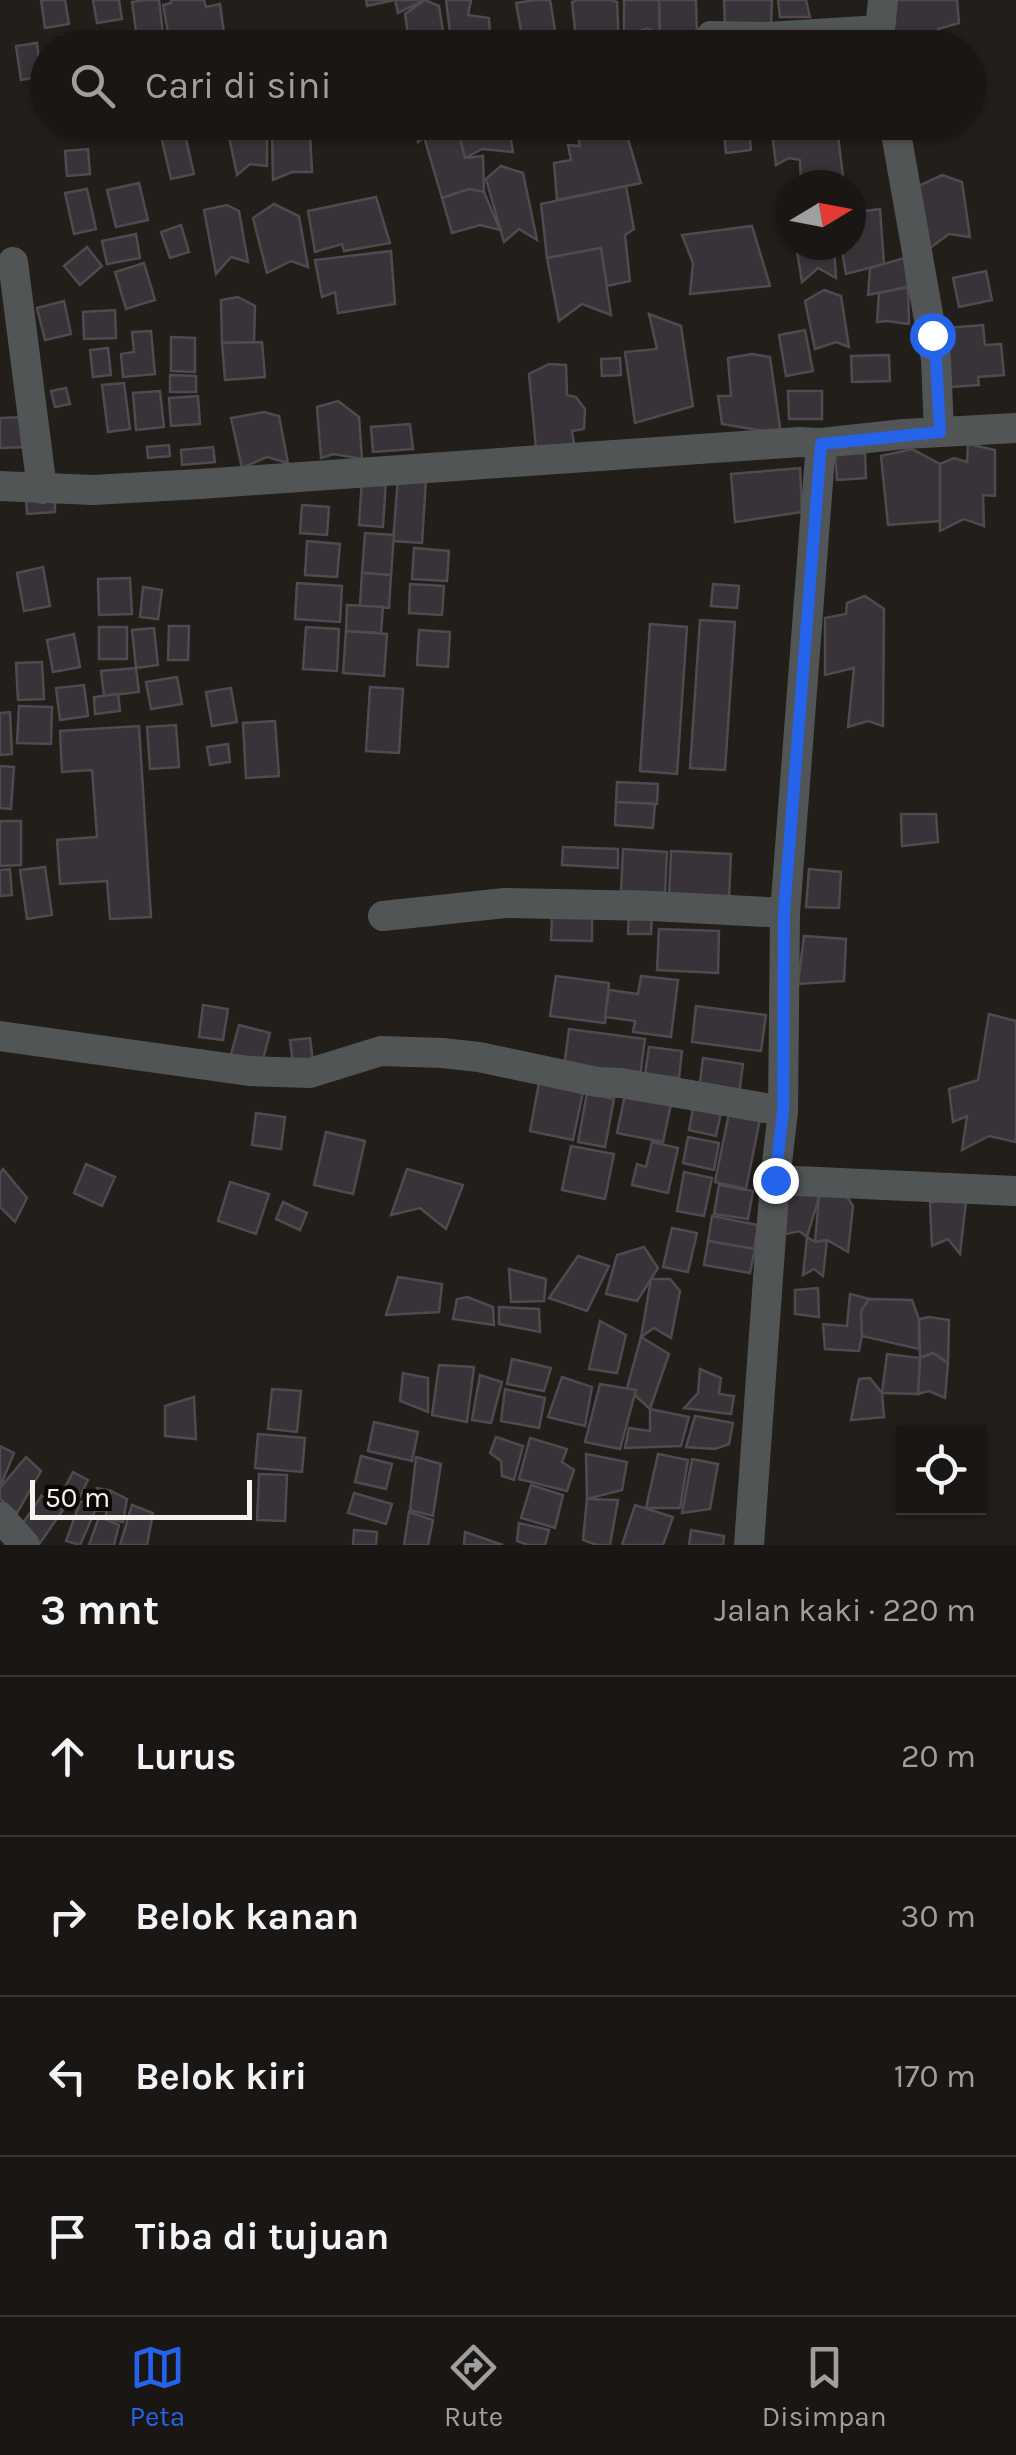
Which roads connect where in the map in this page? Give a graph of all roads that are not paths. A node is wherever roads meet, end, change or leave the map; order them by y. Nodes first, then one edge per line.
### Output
1 (882, 26) edge
2 (841, 30) edge
3 (897, 140) edge
4 (13, 262) dead end
5 (1016, 428) edge
6 (940, 432) junction
7 (821, 444) junction
8 (0, 486) edge
9 (42, 489) junction
10 (784, 913) junction
11 (383, 916) dead end
12 (0, 1036) edge
13 (783, 1112) junction
14 (775, 1180) junction
15 (1016, 1191) edge
16 (0, 1517) edge
17 (25, 1545) edge
18 (749, 1545) edge

1 - 2 street
3 - 6 street
4 - 9 street
5 - 6 street
6 - 7 street
7 - 9 street
7 - 10 street
8 - 9 street
10 - 11 street
10 - 13 street
12 - 13 street
13 - 14 street
14 - 15 street
14 - 18 street
16 - 17 street

